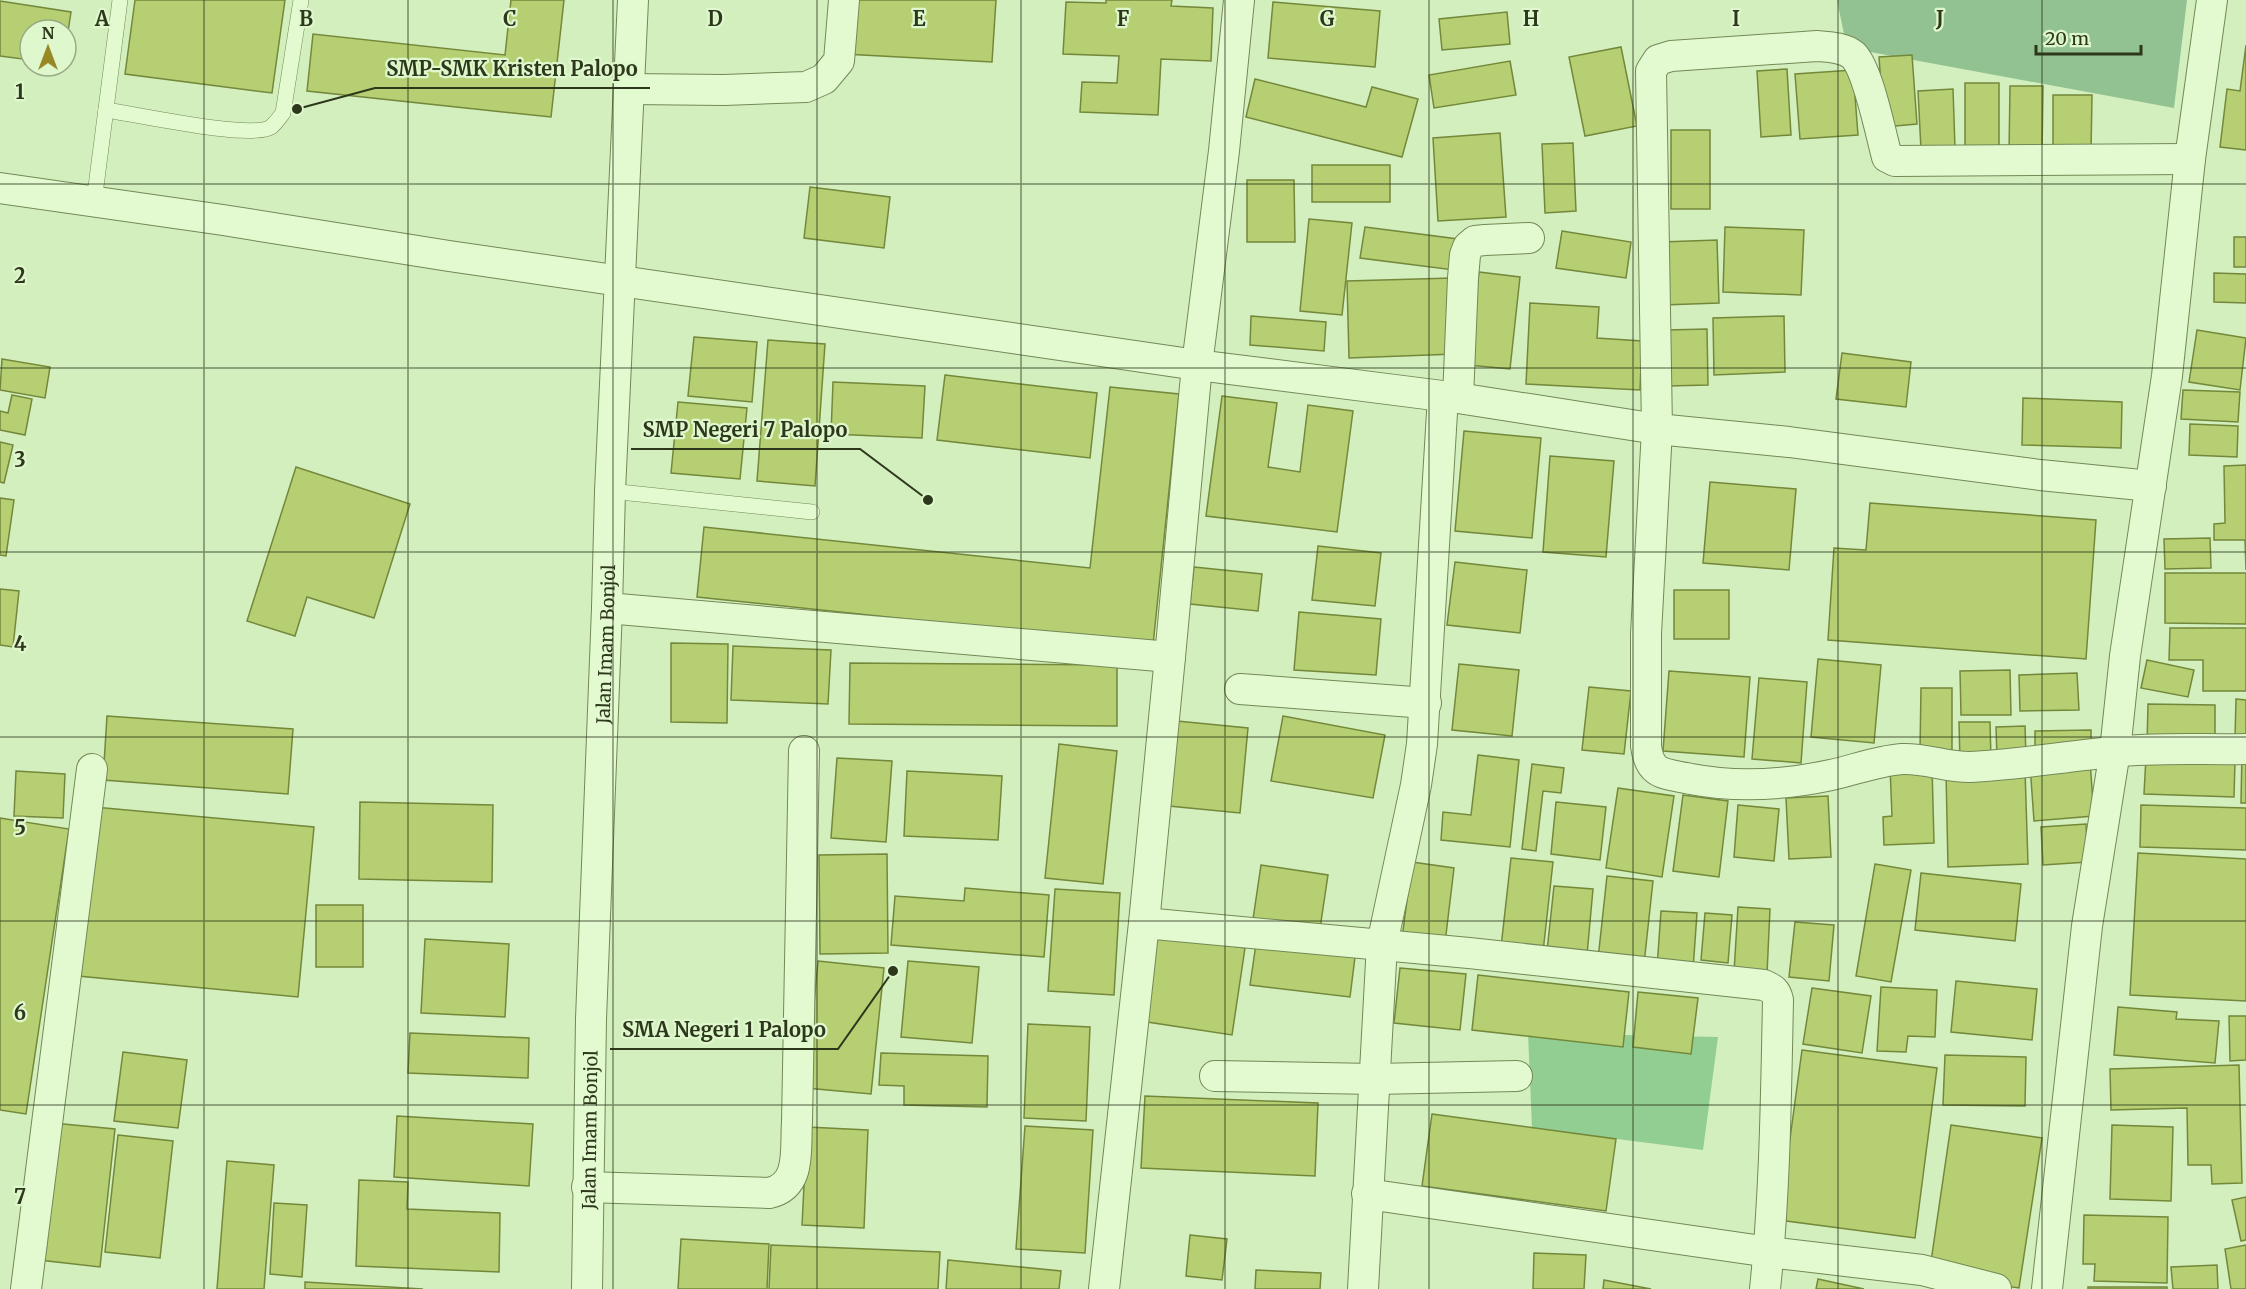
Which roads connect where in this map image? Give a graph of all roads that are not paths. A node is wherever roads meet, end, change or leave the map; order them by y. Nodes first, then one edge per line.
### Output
1 (120, 0) edge
2 (302, 0) edge
3 (633, 0) edge
4 (844, 0) edge
5 (1239, 0) edge
6 (2212, 0) edge
7 (630, 89) junction
8 (106, 110) junction
9 (2190, 159) junction
10 (0, 188) edge
11 (94, 202) junction
12 (1529, 238) dead end
13 (620, 280) junction
14 (1197, 365) junction
15 (1450, 397) junction
16 (1657, 429) junction
17 (2151, 486) junction
18 (610, 491) junction
19 (812, 512) dead end
20 (607, 608) junction
21 (1170, 657) junction
22 (1240, 689) dead end
23 (1426, 703) junction
24 (2246, 748) edge
25 (804, 752) dead end
26 (2115, 752) junction
27 (92, 769) dead end
28 (1144, 923) junction
29 (1382, 944) junction
30 (1215, 1076) dead end
31 (1517, 1076) dead end
32 (1374, 1079) junction
33 (587, 1187) junction
34 (1367, 1194) junction
35 (1769, 1252) junction
36 (1108, 1288) edge
37 (26, 1289) edge
38 (587, 1289) edge
39 (1363, 1289) edge
40 (1765, 1289) edge
41 (1996, 1289) edge
42 (2047, 1289) edge

1 - 8 lane
2 - 8 lane
3 - 7 street, Jalan Imam Bonjol
4 - 7 street
5 - 14 street
6 - 9 street
7 - 13 street, Jalan Imam Bonjol
8 - 11 lane
9 - 16 street
9 - 17 street
10 - 11 street
11 - 13 street
12 - 15 street
13 - 14 street
13 - 18 street, Jalan Imam Bonjol
14 - 15 street
14 - 21 street
15 - 16 street
15 - 23 street
16 - 17 street
16 - 26 street
17 - 26 street
18 - 19 lane
18 - 20 street, Jalan Imam Bonjol
20 - 21 street
20 - 33 street, Jalan Imam Bonjol
21 - 28 street
22 - 23 street
23 - 29 street
24 - 26 street
25 - 33 street
26 - 42 street
27 - 37 street
28 - 29 street
28 - 36 street
29 - 32 street
29 - 35 street
30 - 32 street
31 - 32 street
32 - 34 street
33 - 38 street, Jalan Imam Bonjol
34 - 35 street
34 - 39 street
35 - 40 street
35 - 41 street

